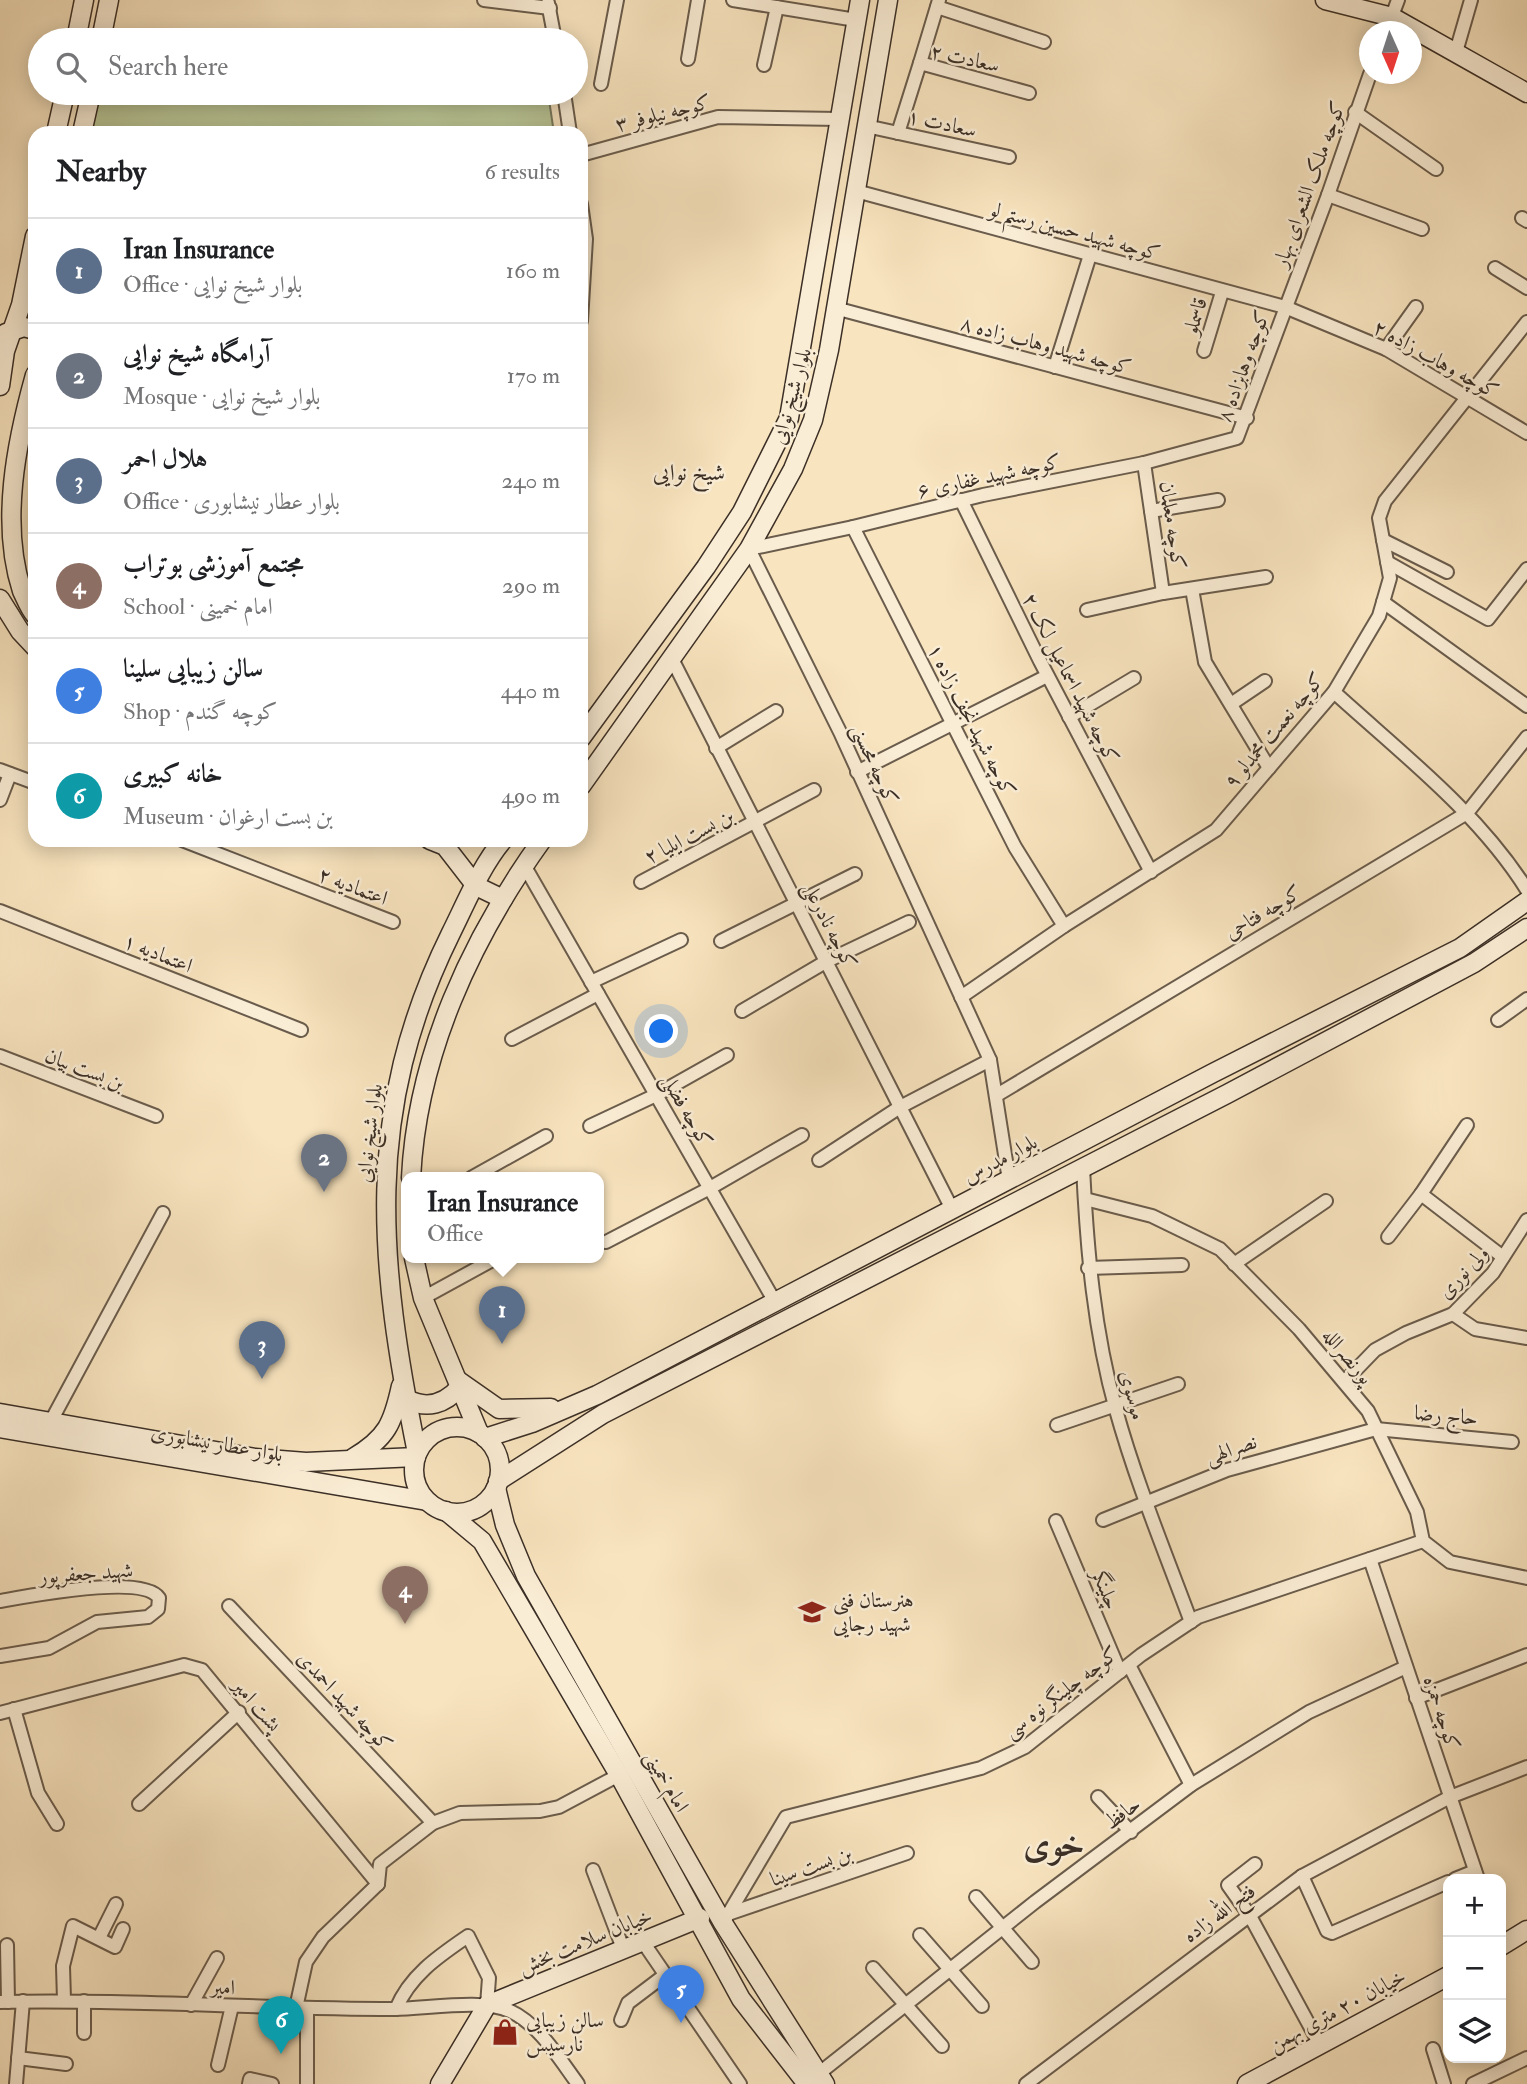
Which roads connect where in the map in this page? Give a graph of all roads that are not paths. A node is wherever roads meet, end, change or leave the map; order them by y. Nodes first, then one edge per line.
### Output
1 (84, 0) edge
2 (109, 0) edge
3 (484, 0) edge
4 (617, 0) edge
5 (698, 0) edge
6 (733, 0) edge
7 (860, 0) edge
8 (888, 0) edge
9 (1325, 0) edge
10 (1471, 0) edge
11 (549, 4) edge
12 (938, 4) edge
13 (777, 7) junction
14 (1392, 16) edge
15 (856, 20) junction
16 (78, 28) edge
17 (103, 28) edge
18 (553, 28) edge
19 (1044, 42) dead end
20 (1456, 52) junction
21 (688, 59) dead end
22 (920, 63) junction
23 (764, 65) dead end
24 (601, 84) dead end
25 (1366, 84) edge
26 (1029, 93) dead end
27 (1527, 93) edge
28 (63, 105) edge
29 (88, 105) edge
30 (566, 105) edge
31 (1354, 112) junction
32 (839, 118) junction
33 (58, 126) edge
34 (84, 126) edge
35 (569, 126) edge
36 (866, 126) junction
37 (898, 133) junction
38 (588, 153) edge
39 (1009, 157) dead end
40 (1436, 169) dead end
41 (856, 191) junction
42 (1328, 195) junction
43 (1422, 229) dead end
44 (1090, 255) junction
45 (28, 259) edge
46 (1495, 268) dead end
47 (1527, 288) edge
48 (1222, 292) junction
49 (1285, 307) junction
50 (1416, 307) dead end
51 (835, 308) junction
52 (1527, 322) edge
53 (28, 326) edge
54 (6, 332) edge
55 (1386, 349) junction
56 (1204, 351) dead end
57 (1055, 367) junction
58 (1, 377) edge
59 (28, 380) edge
60 (1469, 398) junction
61 (28, 400) edge
62 (1247, 418) junction
63 (1527, 433) edge
64 (1237, 438) joint
65 (1144, 463) junction
66 (961, 500) junction
67 (1219, 500) dead end
68 (1151, 511) junction
69 (853, 527) junction
70 (1383, 540) junction
71 (749, 549) junction
72 (1387, 562) junction
73 (1527, 569) edge
74 (1447, 572) dead end
75 (1266, 578) dead end
76 (1192, 589) junction
77 (1163, 593) junction
78 (0, 599) edge
79 (28, 602) edge
80 (1383, 602) junction
81 (1087, 610) dead end
82 (28, 640) edge
83 (672, 659) junction
84 (1047, 676) junction
85 (1134, 678) dead end
86 (1265, 681) dead end
87 (1334, 692) junction
88 (1231, 704) junction
89 (1527, 706) edge
90 (776, 711) dead end
91 (1069, 717) junction
92 (951, 725) junction
93 (588, 728) edge
94 (1527, 737) edge
95 (716, 748) junction
96 (1269, 768) junction
97 (5, 772) edge
98 (857, 772) junction
99 (588, 776) edge
100 (28, 780) edge
101 (814, 790) dead end
102 (0, 800) edge
103 (1468, 813) junction
104 (755, 823) junction
105 (200, 847) edge
106 (445, 847) edge
107 (499, 847) edge
108 (534, 847) edge
109 (524, 865) junction
110 (1151, 872) junction
111 (855, 874) dead end
112 (641, 882) dead end
113 (476, 886) junction
114 (1527, 890) edge
115 (503, 900) junction
116 (1527, 901) edge
117 (798, 905) junction
118 (0, 911) edge
119 (393, 922) dead end
120 (909, 922) dead end
121 (1064, 926) junction
122 (1527, 928) edge
123 (681, 940) dead end
124 (721, 941) dead end
125 (827, 961) junction
126 (592, 982) junction
127 (598, 994) junction
128 (961, 997) junction
129 (1527, 999) edge
130 (742, 1011) dead end
131 (1498, 1020) dead end
132 (301, 1030) dead end
133 (512, 1039) dead end
134 (727, 1055) dead end
135 (0, 1056) edge
136 (990, 1060) junction
137 (656, 1095) junction
138 (997, 1095) junction
139 (900, 1107) junction
140 (156, 1116) dead end
141 (590, 1125) dead end
142 (1467, 1125) dead end
143 (802, 1135) dead end
144 (547, 1136) dead end
145 (820, 1160) dead end
146 (1083, 1167) junction
147 (411, 1172) edge
148 (482, 1172) edge
149 (1009, 1180) junction
150 (710, 1188) junction
151 (1421, 1194) junction
152 (1084, 1199) junction
153 (1326, 1201) dead end
154 (953, 1209) junction
155 (163, 1213) dead end
156 (1527, 1220) edge
157 (1388, 1237) dead end
158 (606, 1242) dead end
159 (1503, 1257) junction
160 (415, 1263) edge
161 (487, 1263) edge
162 (1234, 1264) junction
163 (1182, 1265) dead end
164 (1088, 1268) junction
165 (423, 1298) junction
166 (775, 1302) junction
167 (1452, 1314) junction
168 (1527, 1338) edge
169 (403, 1379) junction
170 (1345, 1381) junction
171 (459, 1384) junction
172 (1178, 1384) dead end
173 (407, 1399) junction
174 (572, 1406) junction
175 (1115, 1408) junction
176 (0, 1413) edge
177 (50, 1423) junction
178 (532, 1423) junction
179 (1057, 1425) dead end
180 (0, 1428) edge
181 (1376, 1429) junction
182 (482, 1436) junction
183 (1512, 1442) dead end
184 (543, 1450) junction
185 (416, 1455) junction
186 (350, 1460) junction
187 (497, 1484) junction
188 (1146, 1500) junction
189 (427, 1501) junction
190 (446, 1511) junction
191 (1102, 1520) dead end
192 (1056, 1521) dead end
193 (505, 1525) junction
194 (1423, 1541) junction
195 (482, 1542) junction
196 (1370, 1559) junction
197 (1527, 1578) edge
198 (0, 1601) edge
199 (229, 1606) dead end
200 (1191, 1622) junction
201 (1527, 1655) edge
202 (0, 1656) edge
203 (1406, 1667) junction
204 (1124, 1668) junction
205 (1416, 1698) junction
206 (14, 1709) junction
207 (239, 1712) junction
208 (0, 1713) edge
209 (1527, 1767) edge
210 (619, 1775) junction
211 (1191, 1785) junction
212 (1098, 1797) dead end
213 (1450, 1797) junction
214 (139, 1804) dead end
215 (433, 1823) junction
216 (57, 1824) dead end
217 (1130, 1832) junction
218 (908, 1853) dead end
219 (1255, 1864) dead end
220 (593, 1870) dead end
221 (1476, 1874) edge
222 (1302, 1876) junction
223 (378, 1884) junction
224 (1443, 1884) edge
225 (976, 1897) dead end
226 (116, 1904) dead end
227 (1250, 1916) junction
228 (700, 1918) junction
229 (726, 1919) junction
230 (1002, 1928) junction
231 (123, 1929) dead end
232 (1527, 1930) edge
233 (920, 1935) dead end
234 (99, 1938) junction
235 (643, 1942) junction
236 (1506, 1943) edge
237 (7, 1945) dead end
238 (624, 1951) junction
239 (217, 1958) dead end
240 (1031, 1962) dead end
241 (873, 1968) dead end
242 (949, 1969) junction
243 (665, 1975) junction
244 (1443, 1979) edge
245 (64, 2000) junction
246 (23, 2001) junction
247 (84, 2001) junction
248 (4, 2002) edge
249 (191, 2005) junction
250 (905, 2005) junction
251 (232, 2006) junction
252 (487, 2006) junction
253 (982, 2006) dead end
254 (302, 2008) junction
255 (397, 2009) junction
256 (621, 2020) dead end
257 (84, 2033) dead end
258 (1319, 2043) junction
259 (942, 2046) dead end
260 (1433, 2049) dead end
261 (18, 2058) junction
262 (1527, 2058) edge
263 (66, 2063) dead end
264 (1495, 2063) edge
265 (218, 2065) dead end
266 (1498, 2072) junction
267 (816, 2081) edge
268 (16, 2084) edge
269 (248, 2084) edge
270 (272, 2084) edge
271 (307, 2084) edge
272 (440, 2084) edge
273 (579, 2084) edge
274 (740, 2084) edge
275 (1026, 2084) edge
276 (1247, 2084) edge
277 (1444, 2084) edge
278 (1473, 2084) edge

1 - 16 main road
2 - 17 main road
3 - 11 street
4 - 24 street
5 - 21 street
6 - 13 street
7 - 15 main road, بلوار شیخ نوایی
8 - 36 main road, بلوار شیخ نوایی
9 - 14 main road
10 - 20 street
11 - 18 street
12 - 19 street
12 - 22 street
13 - 15 street
13 - 23 street
14 - 20 main road
15 - 32 main road, بلوار شیخ نوایی
20 - 27 main road
22 - 26 street, سعادت ۲
22 - 37 street, سعادت ۲
25 - 31 street, کوچه ملک الشعرای بهار
28 - 33 main road
29 - 34 main road
30 - 35 street
31 - 40 street
31 - 42 street, کوچه ملک الشعرای بهار
32 - 38 street, کوچه نیلوفر ۳
32 - 93 main road, بلوار شیخ نوایی
36 - 37 street, سعادت ۱
36 - 41 main road, بلوار شیخ نوایی
37 - 39 street, سعادت ۱
41 - 44 street, کوچه شهید حسین رستم لو
41 - 51 main road, بلوار شیخ نوایی
42 - 43 street
42 - 49 street, کوچه ملک الشعرای بهار
44 - 48 street, کوچه شهید حسین رستم لو
44 - 57 street
45 - 54 main road
46 - 47 street
48 - 49 street, کوچه شهید حسین رستم لو
48 - 56 street, قاسملو
49 - 55 street, کوچه وهاب زاده ۲
49 - 62 street, کوچه وهابزاده ۸
50 - 55 street
51 - 57 street, کوچه شهید وهاب زاده ۸
51 - 71 main road, بلوار شیخ نوایی
52 - 60 street, کوچه نعمت محمدلو ۹
53 - 54 main road
54 - 58 main road
55 - 60 street, کوچه وهاب زاده ۲
57 - 62 street, کوچه شهید وهاب زاده ۸
58 - 59 main road
60 - 63 street, کوچه وهاب زاده ۲
60 - 70 street, کوچه نعمت محمدلو ۹
61 - 79 main road
62 - 64 street, کوچه وهابزاده ۸
64 - 65 street, کوچه شهید غفاری ۶
65 - 66 street, کوچه شهید غفاری ۶
65 - 68 street, کوچه معلمان
66 - 69 street, کوچه شهید غفاری ۶
66 - 84 street, کوچه شهید اسماعیل لک ۲
67 - 68 street
68 - 77 street, کوچه معلمان
69 - 71 street, کوچه شهید غفاری ۶
69 - 92 street, کوچه شهید نجف زاده ۱
70 - 72 street, کوچه نعمت محمدلو ۹
70 - 74 street
71 - 83 main road, بلوار شیخ نوایی
71 - 98 street, کوچه محسنی
72 - 73 street
72 - 80 street, کوچه نعمت محمدلو ۹
75 - 76 street
76 - 77 street
76 - 88 street
77 - 81 street
78 - 82 main road
80 - 87 street, کوچه نعمت محمدلو ۹
80 - 89 street
83 - 95 street, کوچه نادرعلی
83 - 99 main road, بلوار شیخ نوایی
84 - 91 street, کوچه شهید اسماعیل لک ۲
84 - 92 street
85 - 91 street
86 - 88 street
87 - 96 street, کوچه نعمت محمدلو ۹
87 - 103 street
88 - 96 street
90 - 95 street
91 - 110 street, کوچه شهید اسماعیل لک ۲
92 - 98 street
92 - 121 street, کوچه شهید نجف زاده ۱
94 - 103 street, کوچه فتاحی
95 - 104 street, کوچه نادرعلی
96 - 110 street, کوچه نعمت محمدلو ۹
97 - 100 street
97 - 102 street
98 - 128 street, کوچه محسنی
101 - 104 street, بن بست ایلیا ۲
103 - 114 street
103 - 138 street, کوچه فتاحی
104 - 112 street, بن بست ایلیا ۲
104 - 117 street, کوچه نادرعلی
105 - 119 street, اعتمادیه ۲
106 - 113 main road
107 - 113 main road, بلوار شیخ نوایی
108 - 109 main road, بلوار شیخ نوایی
109 - 115 main road, بلوار شیخ نوایی
109 - 126 street, کوچه فضلی
110 - 121 street, کوچه نعمت محمدلو ۹
111 - 117 street
113 - 115 main road
113 - 169 main road, بلوار شیخ نوایی
115 - 147 main road, بلوار شیخ نوایی
116 - 149 main road, بلوار مدرس
117 - 124 street
117 - 125 street, کوچه نادرعلی
118 - 132 street, اعتمادیه ۱
120 - 125 street
121 - 128 street, کوچه نعمت محمدلو ۹
122 - 146 main road
123 - 126 street
125 - 130 street
125 - 139 street, کوچه نادرعلی
126 - 127 street, کوچه فضلی
127 - 133 street
127 - 137 street, کوچه فضلی
128 - 136 street, کوچه محسنی
129 - 131 street
134 - 137 street
135 - 140 street, بن بست بیان
136 - 138 street, کوچه محسنی
136 - 139 street
137 - 141 street
137 - 150 street, کوچه فضلی
138 - 149 street, کوچه محسنی
139 - 145 street
139 - 154 street, کوچه نادرعلی
142 - 151 street
143 - 150 street
144 - 148 street
146 - 152 street, موسوی
146 - 184 main road
149 - 154 main road, بلوار مدرس
150 - 158 street
150 - 166 street, کوچه فضلی
151 - 157 street
151 - 159 street
152 - 162 street, پورنصرالله
152 - 164 street, موسوی
153 - 162 street
154 - 166 main road, بلوار مدرس
155 - 177 street
156 - 159 street, ولی نوری
159 - 167 street, ولی نوری
160 - 165 main road
161 - 165 street
162 - 170 street, پورنصرالله
163 - 164 street
164 - 175 street, موسوی
165 - 171 main road
166 - 174 main road, بلوار مدرس
167 - 168 street
167 - 170 street, ولی نوری
169 - 173 main road, بلوار شیخ نوایی
169 - 186 main road
170 - 181 street, پورنصرالله
171 - 173 main road
171 - 174 main road
171 - 182 main road
172 - 175 street
173 - 185 main road, بلوار شیخ نوایی
174 - 178 main road, بلوار مدرس
175 - 179 street
175 - 188 street, موسوی
176 - 177 main road, بلوار عطار نیشابوری
177 - 186 main road, بلوار عطار نیشابوری
178 - 182 main road, بلوار مدرس
178 - 184 main road
180 - 189 main road, بلوار عطار نیشابوری
181 - 183 street, حاج رضا
181 - 188 street, نصرالهی
181 - 194 street, پورنصرالله
182 - 185 main road
182 - 187 main road
184 - 187 main road
185 - 186 main road, بلوار عطار نیشابوری
185 - 189 main road
187 - 190 main road
187 - 193 main road, امام خمینی
188 - 191 street, نصرالهی
188 - 200 street, موسوی
189 - 190 main road
190 - 195 main road, امام خمینی
192 - 204 street, چلینگر
193 - 195 main road
193 - 229 main road, امام خمینی
194 - 196 street, کوچه چلینگر نوه سی
194 - 197 street
195 - 210 main road, امام خمینی
196 - 200 street, کوچه چلینگر نوه سی
196 - 203 street, کوچه حمزه
198 - 202 street, شهید جعفرپور
199 - 215 street, کوچه شهید احمدی
200 - 204 street, کوچه چلینگر نوه سی
201 - 205 street
203 - 205 street, کوچه حمزه
203 - 211 street, حافظ
204 - 211 street, چلینگر
204 - 229 street, کوچه چلینگر نوه سی
205 - 213 street, کوچه حمزه
206 - 207 street, پشت امیر
206 - 208 street, پشت امیر
206 - 216 street
207 - 214 street
207 - 223 street, پشت امیر
209 - 213 street, فتح الله زاده
210 - 215 street
210 - 228 main road, امام خمینی
211 - 217 street, حافظ
212 - 217 street
213 - 221 street, کوچه حمزه
213 - 222 street, فتح الله زاده
215 - 223 street
217 - 230 street, حافظ
218 - 229 street, بن بست سینا
219 - 227 street
220 - 238 street
222 - 224 street
222 - 227 street, فتح الله زاده
223 - 254 street
225 - 230 street
226 - 234 street
227 - 258 street
227 - 275 street, فتح الله زاده
228 - 235 main road, خیابان سلامت بخش
228 - 267 main road, امام خمینی
229 - 267 main road, امام خمینی
230 - 240 street
230 - 242 street, حافظ
231 - 234 street
232 - 236 main road
233 - 242 street
234 - 245 street
235 - 238 main road, خیابان سلامت بخش
235 - 243 street
237 - 248 street
238 - 252 main road, خیابان سلامت بخش
239 - 249 street
241 - 250 street
242 - 250 street, حافظ
242 - 253 street
243 - 256 street
243 - 274 street
244 - 258 main road, خیابان ۲۰ متری بهمن
245 - 246 street, امیر
245 - 247 street, امیر
246 - 248 street, امیر
246 - 261 street
247 - 249 street, امیر
247 - 257 street
249 - 251 street, امیر
250 - 259 street
250 - 267 street, حافظ
251 - 254 street, امیر
251 - 265 street
252 - 255 street, امیر
252 - 255 street
252 - 272 main road
252 - 273 street
254 - 255 street, امیر
254 - 271 street
258 - 276 main road, خیابان ۲۰ متری بهمن
260 - 277 street
261 - 263 street
261 - 268 street
262 - 266 street
264 - 266 street
266 - 278 street
269 - 270 street

